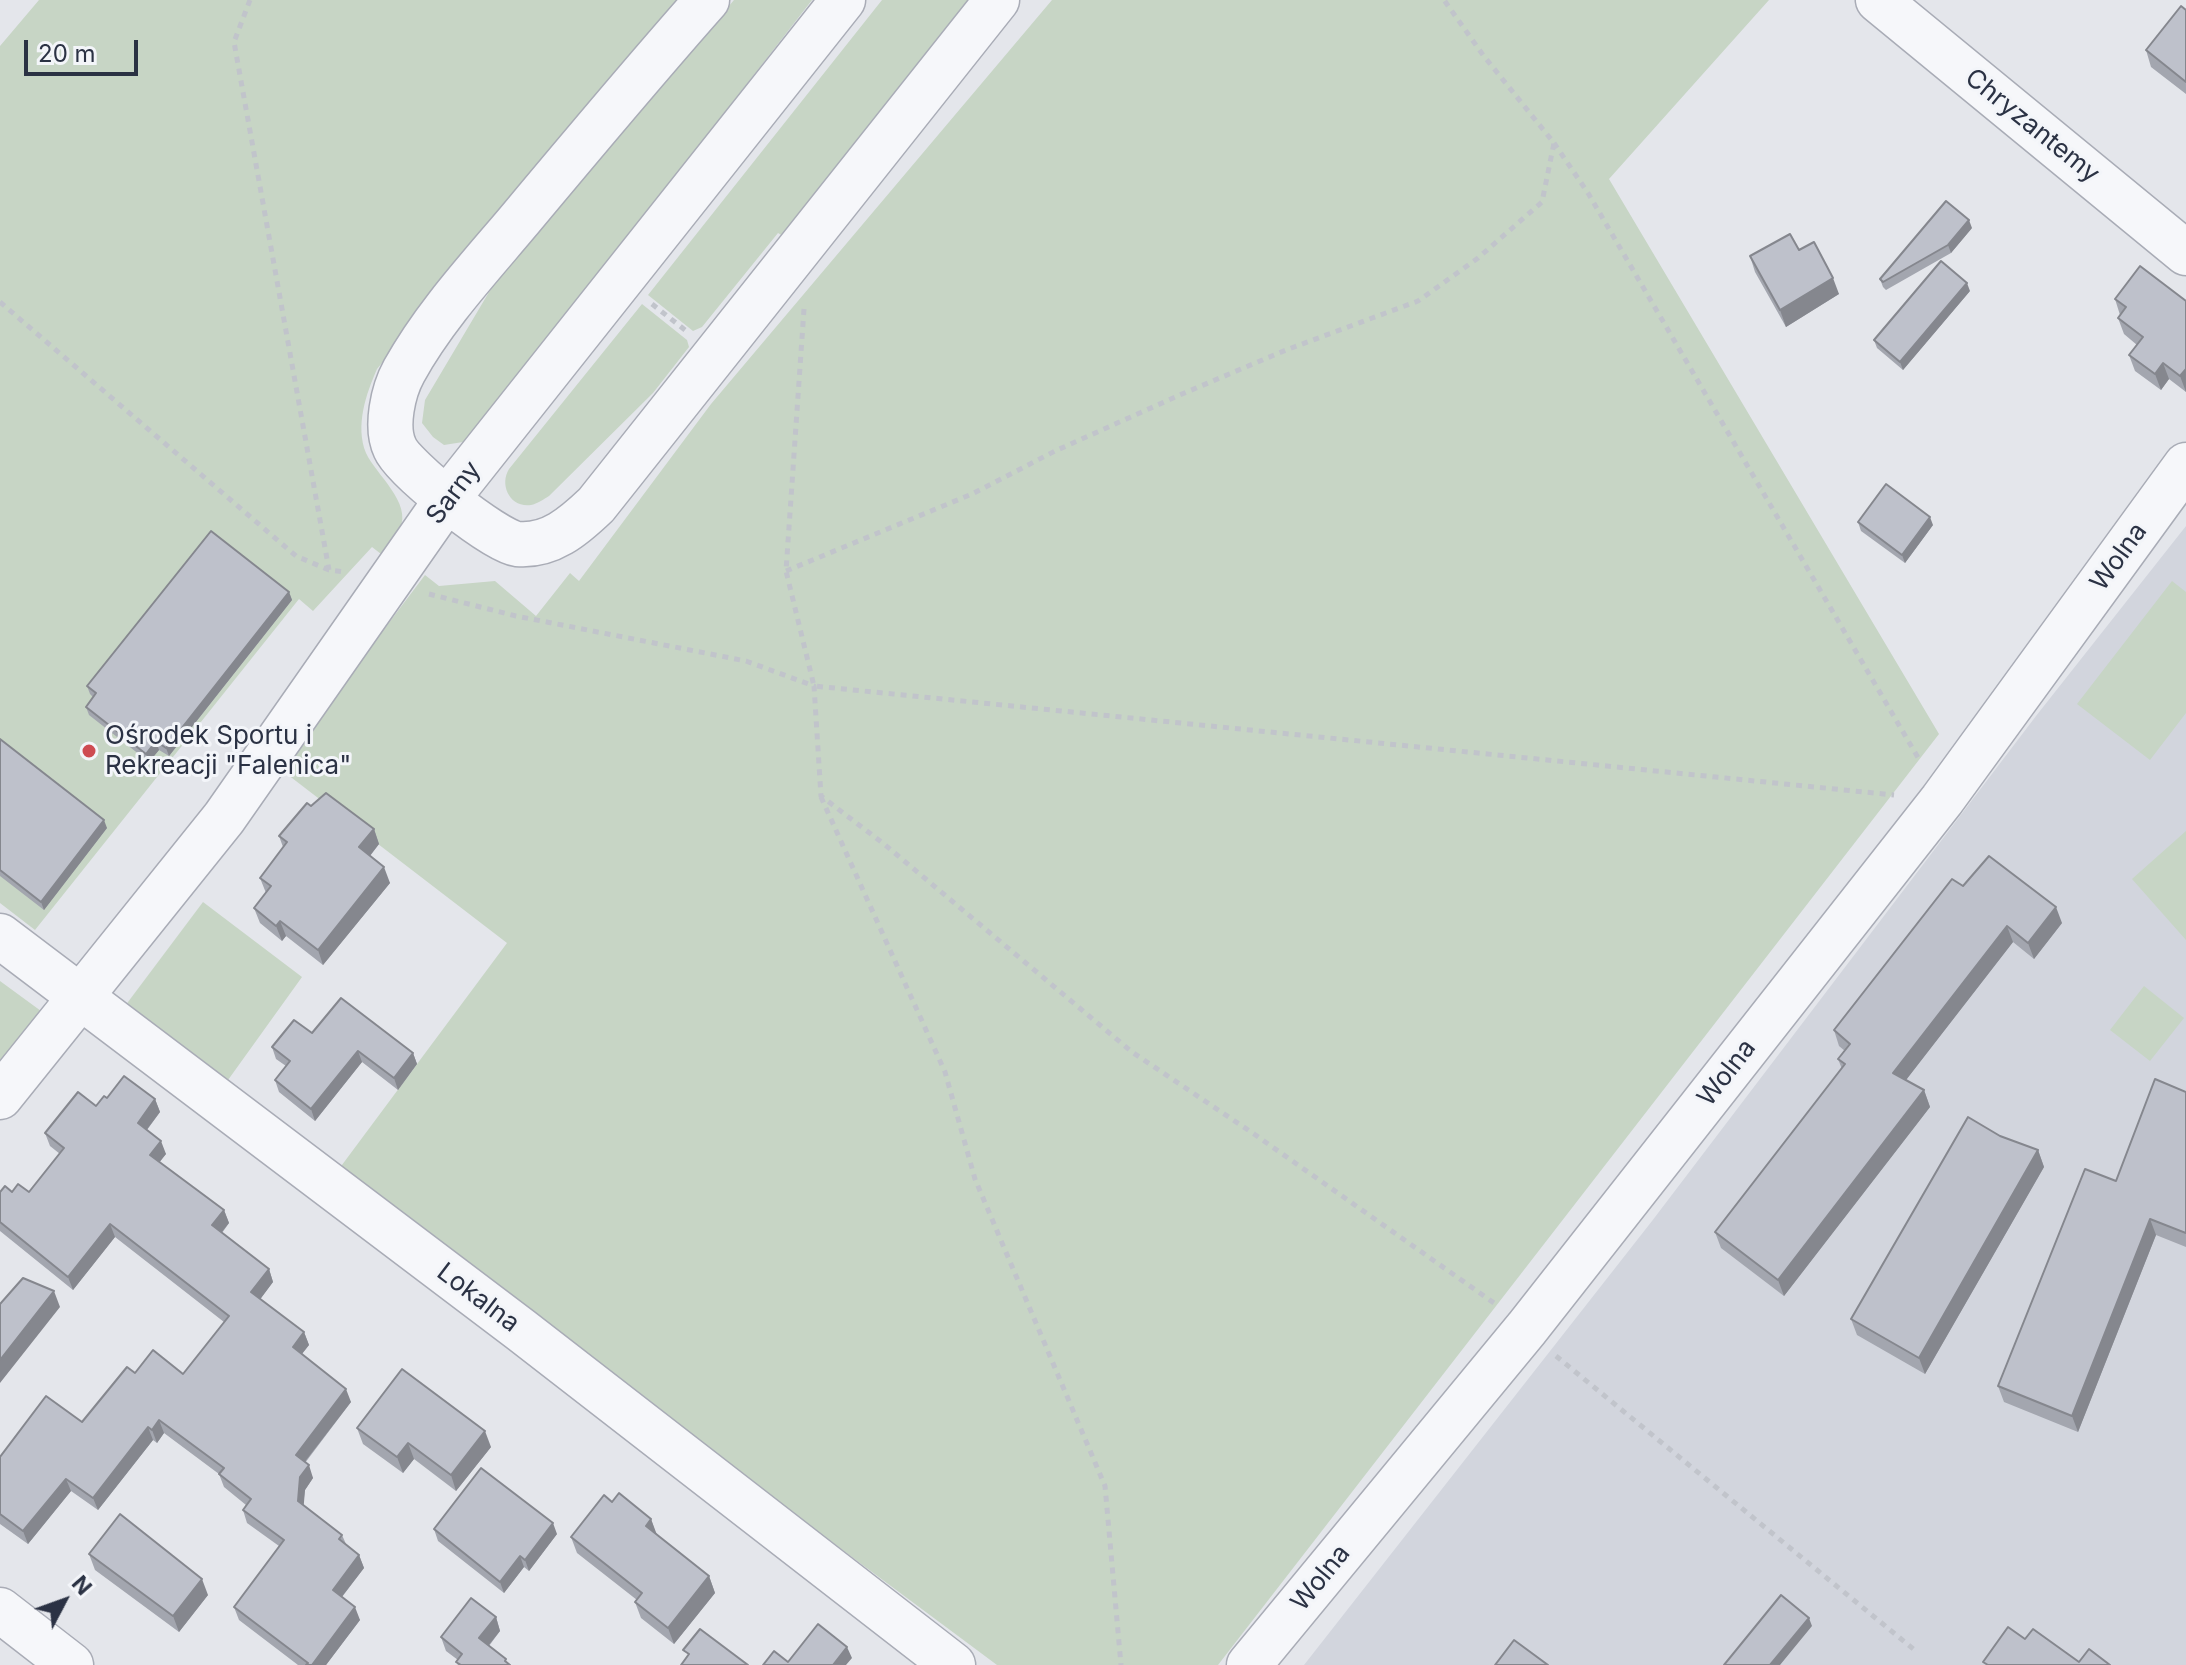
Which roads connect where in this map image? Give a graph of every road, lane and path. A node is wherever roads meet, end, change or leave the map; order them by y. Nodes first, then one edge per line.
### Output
1 (250, 0) edge
2 (707, 0) edge
3 (843, 0) edge
4 (997, 0) edge
5 (1444, 0) edge
6 (1878, 0) edge
7 (1554, 143) junction
8 (2186, 253) edge
9 (792, 259) junction
10 (0, 302) edge
11 (651, 304) dead end
12 (688, 333) dead end
13 (2186, 465) edge
14 (447, 499) junction
15 (329, 570) junction
16 (786, 571) junction
17 (359, 573) dead end
18 (425, 593) dead end
19 (814, 686) junction
20 (821, 796) junction
21 (1942, 800) junction
22 (0, 936) edge
23 (79, 996) junction
24 (0, 1097) edge
25 (1527, 1328) junction
26 (0, 1610) edge
27 (1917, 1652) dead end
28 (71, 1665) edge
29 (953, 1665) edge
30 (1121, 1665) edge
31 (1249, 1665) edge

1 - 15 path
2 - 14 street
3 - 14 street, Sarny
4 - 9 street
5 - 7 path
6 - 8 street, Chryzantemy
7 - 16 path
7 - 21 path
9 - 14 street
9 - 16 path
10 - 15 path
11 - 12 path
13 - 21 street, Wolna
14 - 23 street, Sarny
15 - 17 path
16 - 19 path
18 - 19 path
19 - 20 path
19 - 21 path
20 - 25 path
20 - 30 path
21 - 25 street, Wolna
22 - 23 street, Lokalna
23 - 24 street, Sarny
23 - 29 street, Lokalna
25 - 27 path
25 - 31 street, Wolna
26 - 28 street

